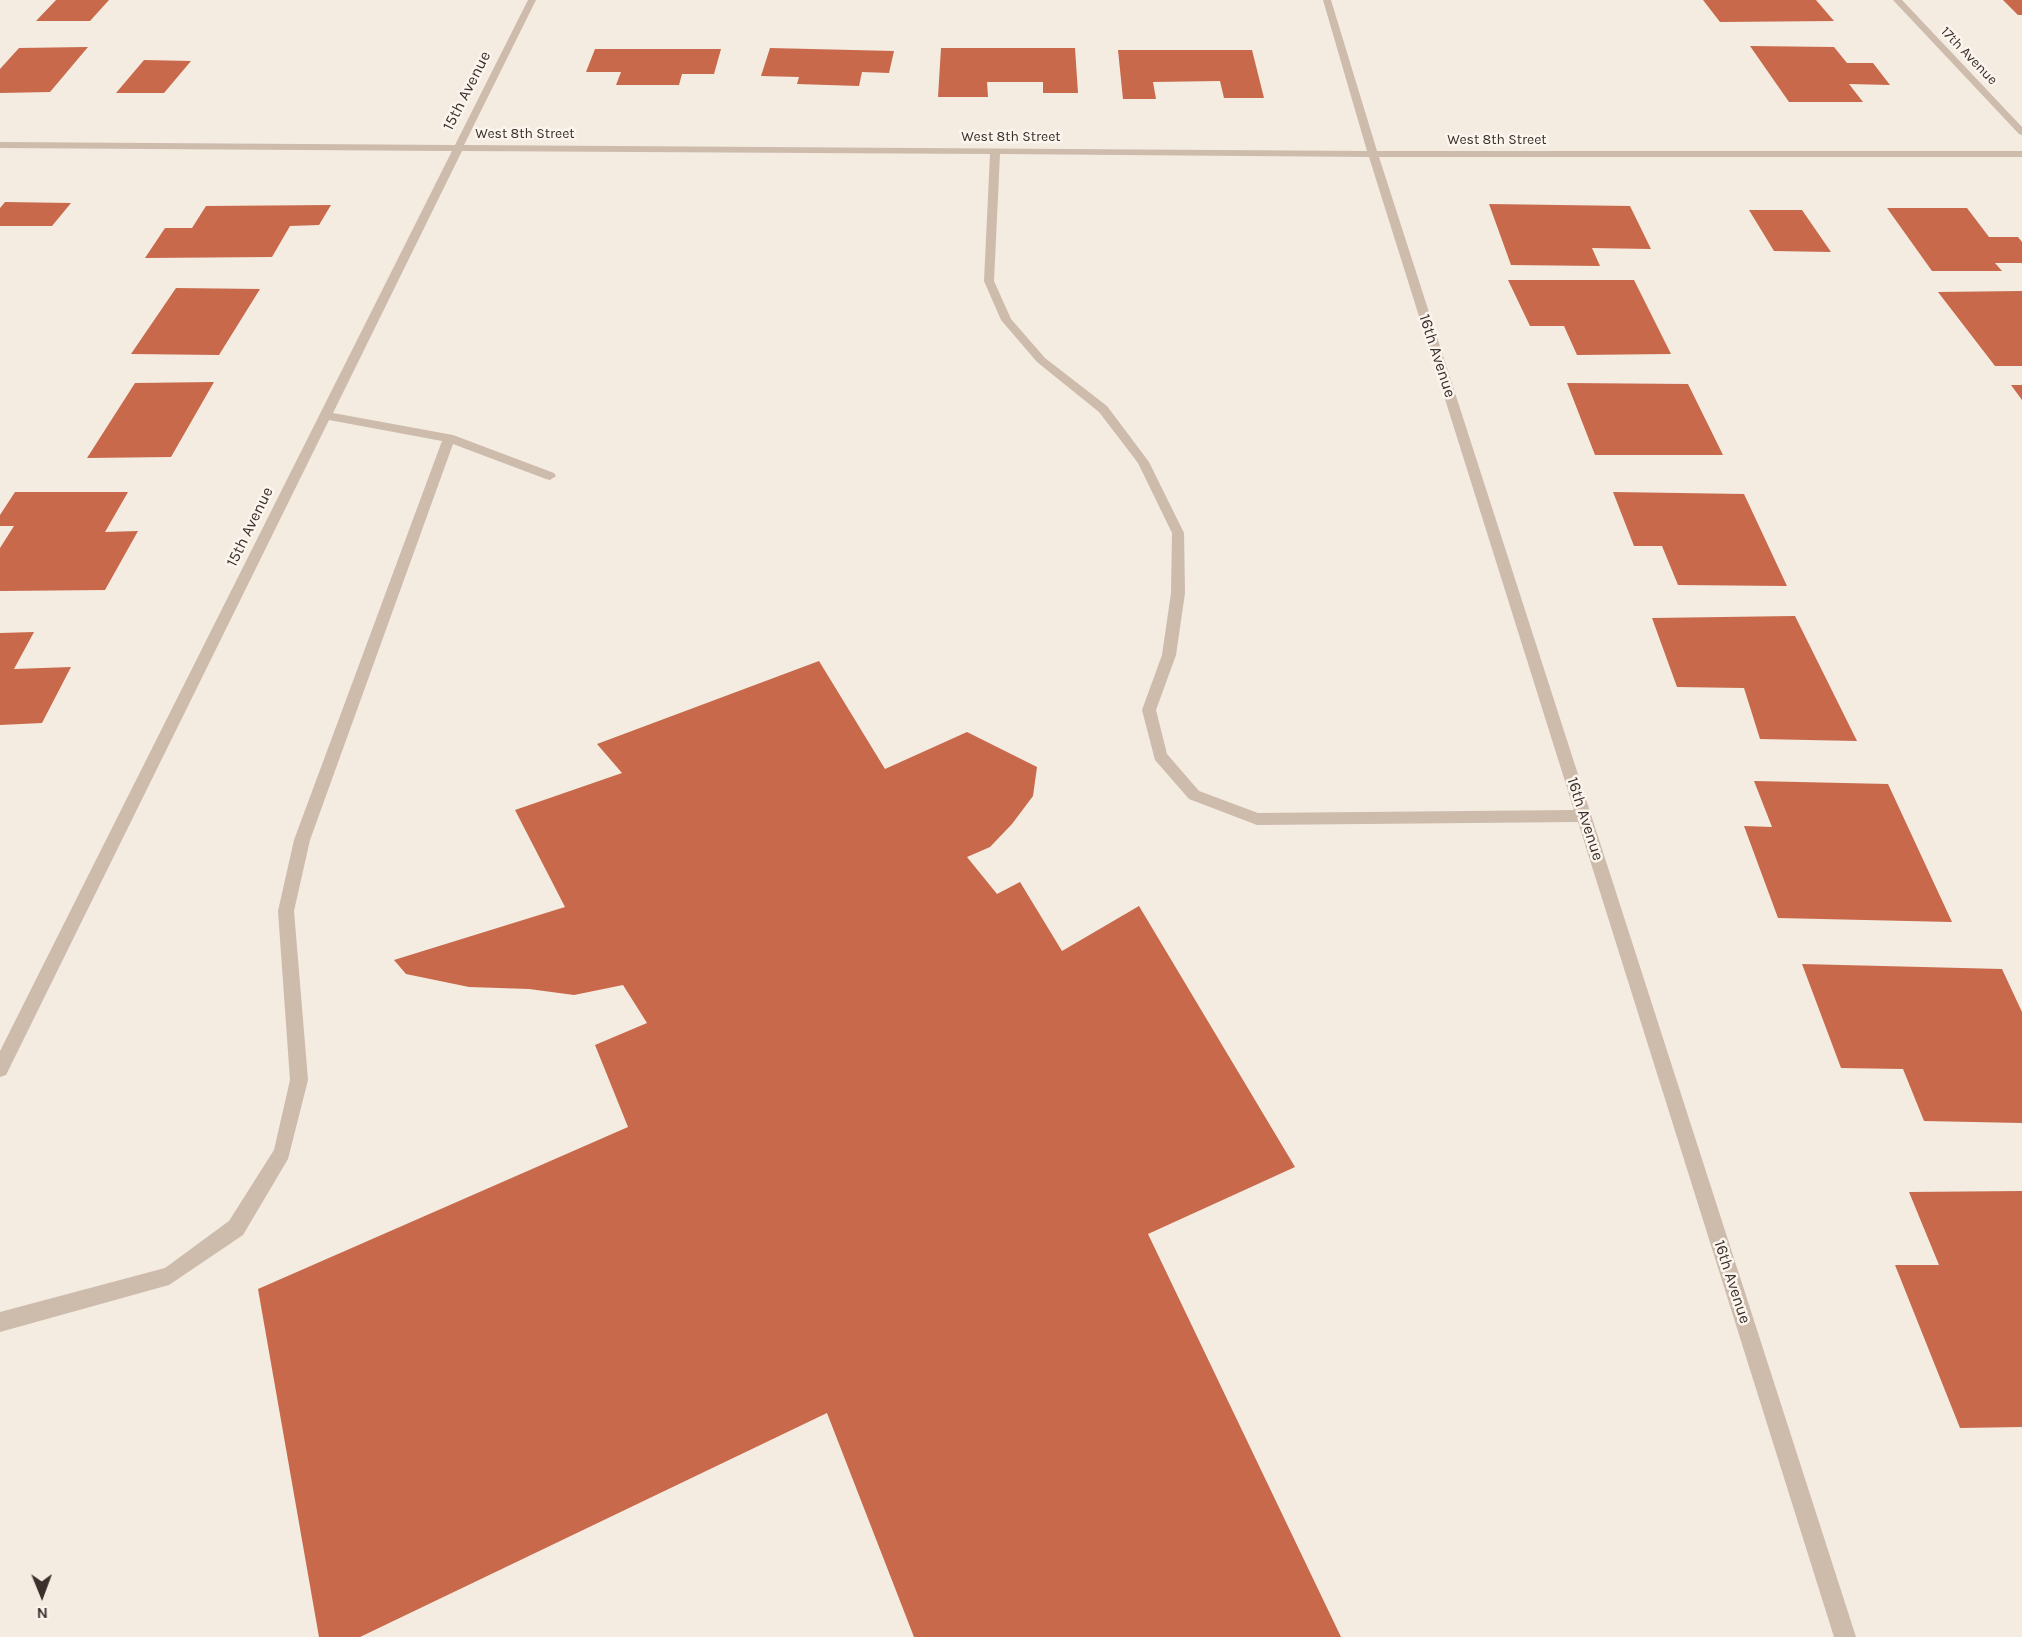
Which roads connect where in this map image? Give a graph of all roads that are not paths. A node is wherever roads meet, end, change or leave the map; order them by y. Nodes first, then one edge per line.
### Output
1 (532, 0) edge
2 (1327, 0) edge
3 (1897, 0) edge
4 (2022, 132) edge
5 (0, 145) edge
6 (457, 147) junction
7 (995, 150) junction
8 (1373, 154) junction
9 (2022, 154) edge
10 (325, 415) junction
11 (449, 438) junction
12 (550, 476) dead end
13 (1584, 816) junction
14 (0, 1069) edge
15 (0, 1322) edge
16 (1845, 1637) edge

1 - 6 street, 15th Avenue
2 - 8 street, 16th Avenue
3 - 4 street, 17th Avenue
5 - 6 street, West 8th Street
6 - 7 street, West 8th Street
6 - 10 street, 15th Avenue
7 - 8 street, West 8th Street
7 - 13 street
8 - 9 street, West 8th Street
8 - 13 street, 16th Avenue
10 - 11 street
10 - 14 street, 15th Avenue
11 - 12 street
11 - 15 street
13 - 16 street, 16th Avenue

